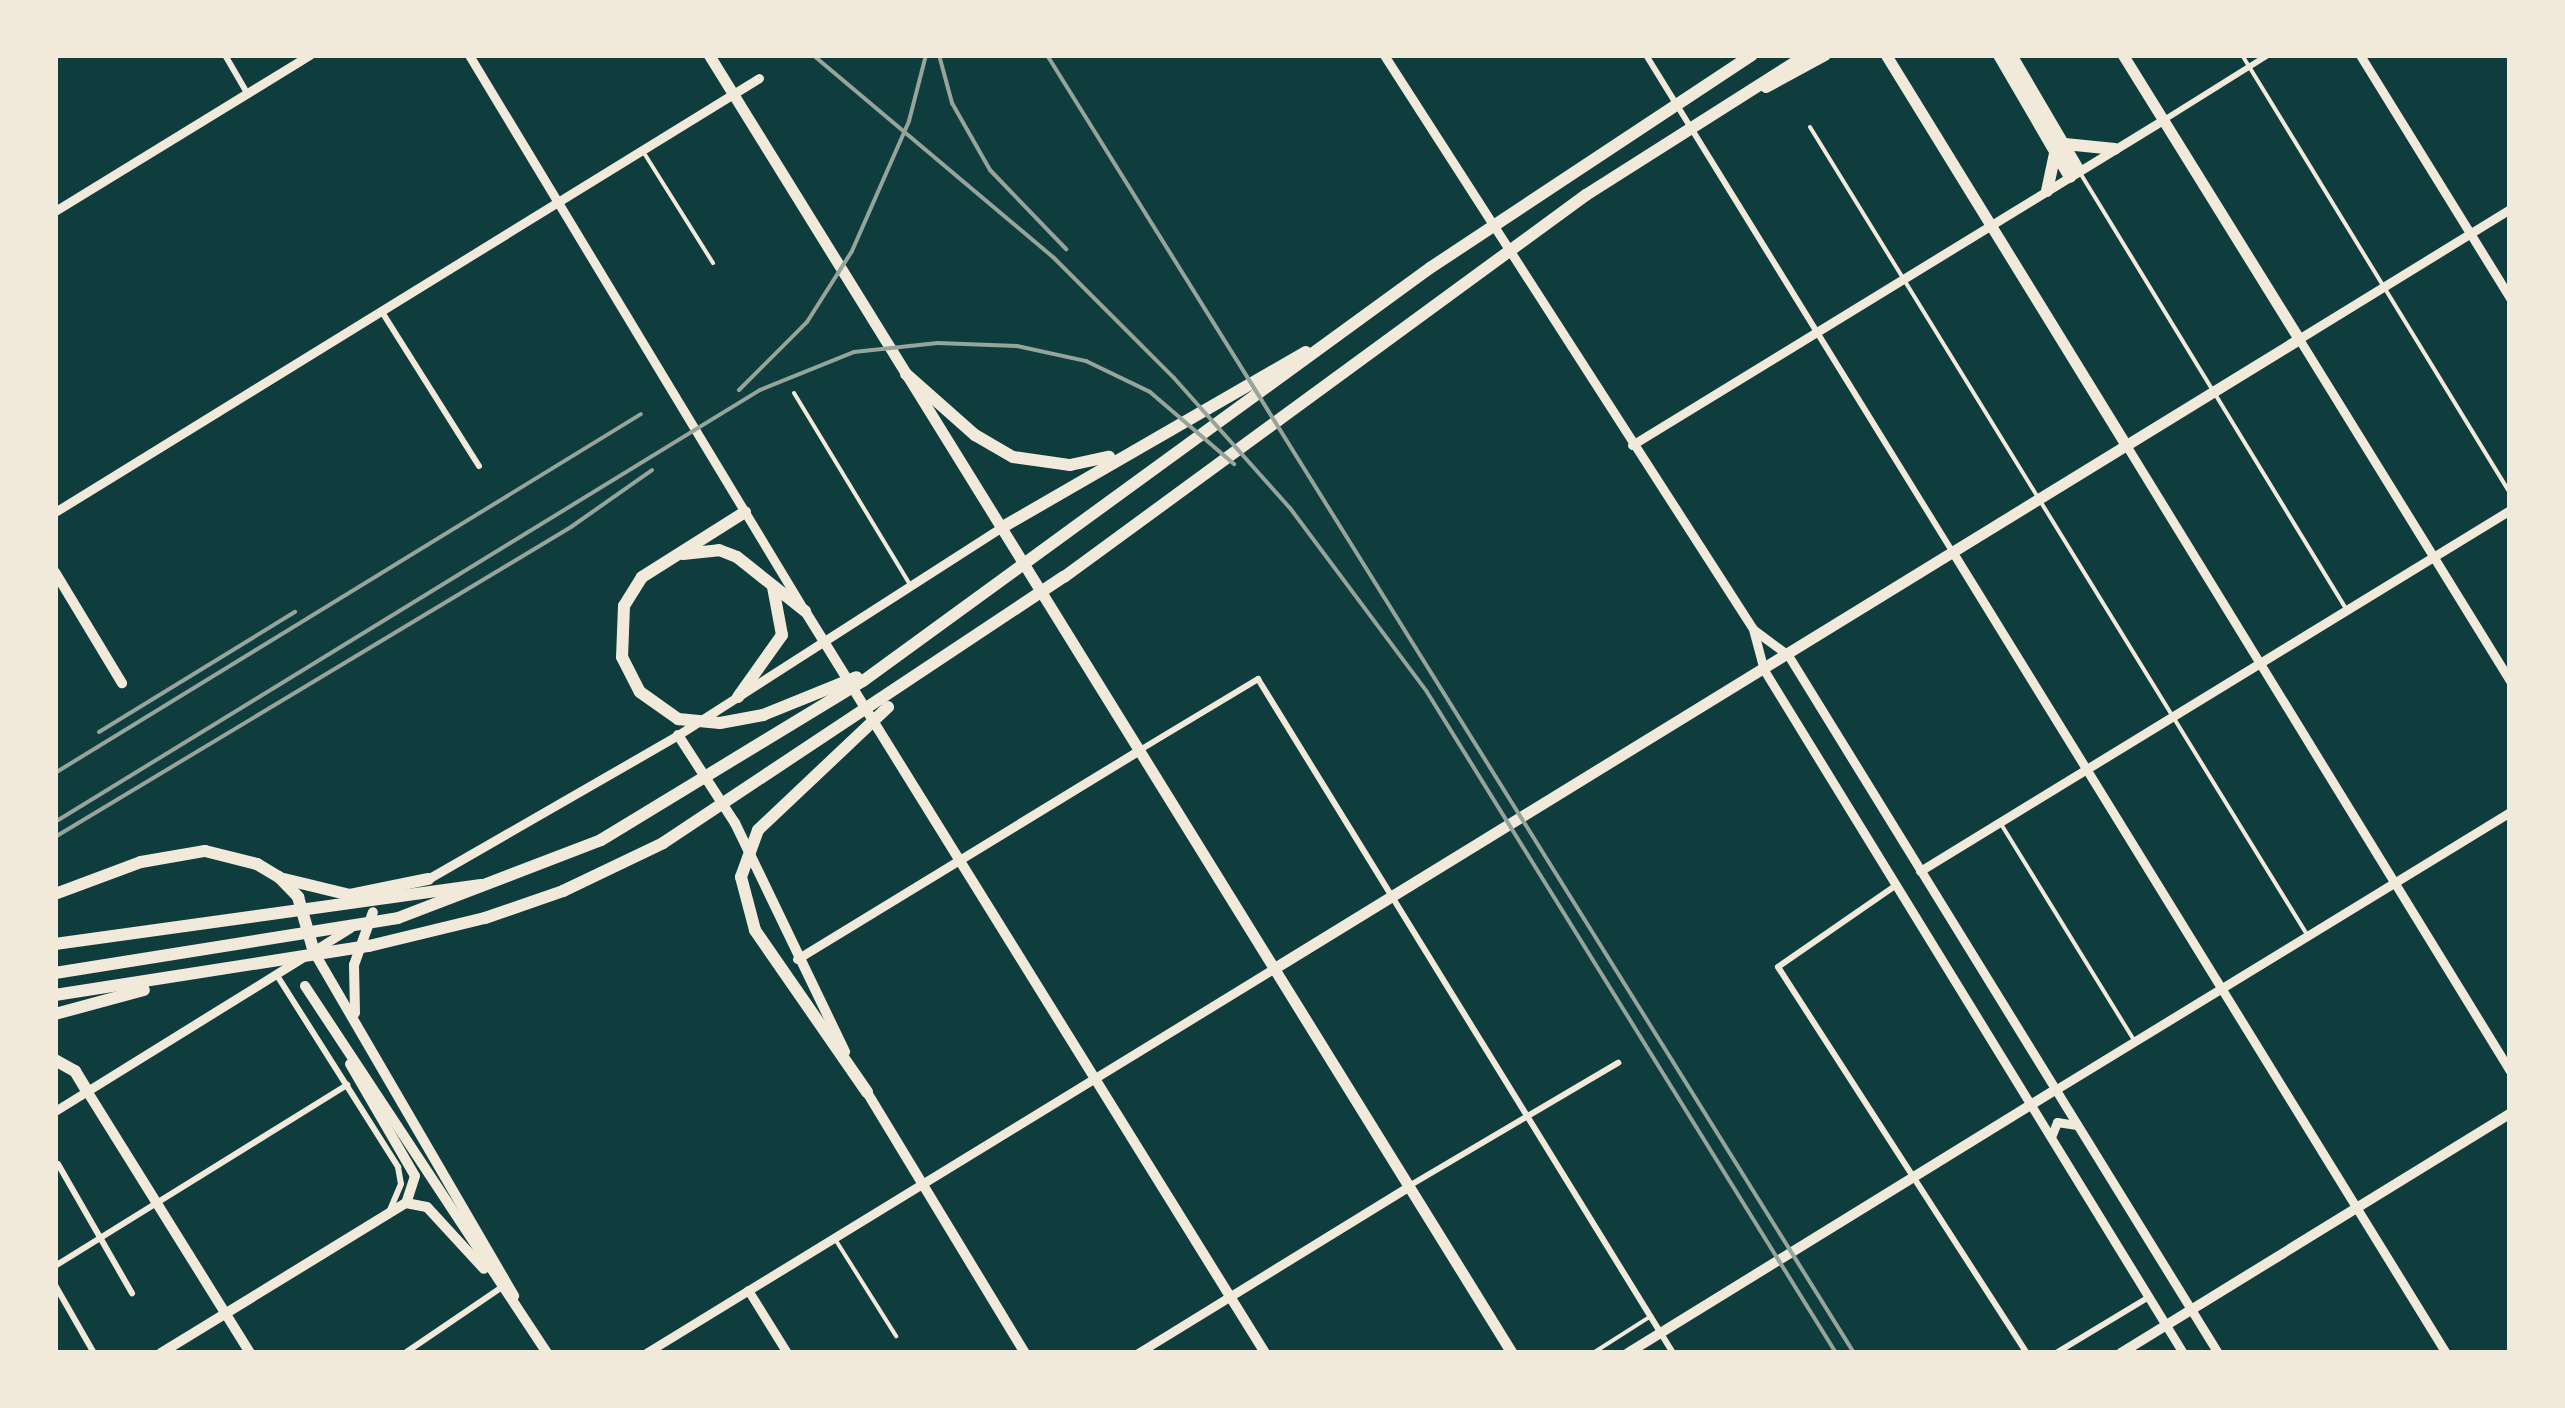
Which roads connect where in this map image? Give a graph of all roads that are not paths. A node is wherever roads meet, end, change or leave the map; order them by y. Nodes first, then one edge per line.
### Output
1 (225, 55) edge
2 (310, 55) edge
3 (469, 55) edge
4 (709, 55) edge
5 (1384, 55) edge
6 (1646, 55) edge
7 (1752, 55) edge
8 (1806, 55) edge
9 (1886, 55) edge
10 (1999, 55) edge
11 (2011, 55) edge
12 (2123, 55) edge
13 (2242, 55) edge
14 (2268, 55) edge
15 (2360, 55) edge
16 (1823, 56) edge
17 (2249, 66) junction
18 (759, 78) dead end
19 (1751, 89) junction
20 (248, 93) junction
21 (2163, 120) junction
22 (1810, 128) dead end
23 (641, 147) junction
24 (2060, 147) junction
25 (2115, 149) junction
26 (2075, 174) junction
27 (2048, 191) junction
28 (557, 199) junction
29 (2510, 209) edge
30 (55, 210) edge
31 (1990, 225) junction
32 (2470, 234) junction
33 (713, 263) dead end
34 (1903, 279) junction
35 (2385, 286) junction
36 (2510, 298) edge
37 (382, 312) junction
38 (1352, 326) junction
39 (1818, 331) junction
40 (2299, 338) junction
41 (906, 374) joint
42 (2212, 392) junction
43 (794, 393) dead end
44 (937, 411) junction
45 (2126, 444) junction
46 (1632, 446) junction
47 (1130, 450) junction
48 (479, 466) dead end
49 (2510, 493) edge
50 (2038, 498) junction
51 (2510, 510) edge
52 (55, 512) edge
53 (746, 512) junction
54 (1001, 528) junction
55 (1952, 551) junction
56 (669, 558) junction
57 (2434, 558) junction
58 (55, 572) edge
59 (772, 584) junction
60 (911, 587) junction
61 (2348, 610) junction
62 (805, 611) junction
63 (1753, 629) junction
64 (823, 641) junction
65 (2260, 664) junction
66 (883, 667) junction
67 (923, 675) junction
68 (2510, 682) edge
69 (122, 684) dead end
70 (738, 697) junction
71 (2173, 718) junction
72 (678, 735) junction
73 (1138, 751) junction
74 (2087, 770) junction
75 (2510, 812) edge
76 (2000, 823) junction
77 (962, 859) junction
78 (1920, 871) junction
79 (280, 878) junction
80 (428, 879) junction
81 (2394, 882) junction
82 (498, 884) junction
83 (1895, 886) junction
84 (55, 894) edge
85 (373, 912) junction
86 (2308, 937) junction
87 (55, 944) edge
88 (314, 952) junction
89 (797, 959) junction
90 (1273, 969) junction
91 (274, 970) junction
92 (55, 973) edge
93 (2222, 989) junction
94 (55, 995) edge
95 (55, 1014) edge
96 (356, 1019) junction
97 (2135, 1042) junction
98 (55, 1060) edge
99 (1618, 1063) dead end
100 (2510, 1071) edge
101 (1096, 1078) junction
102 (346, 1085) junction
103 (2056, 1090) junction
104 (87, 1091) junction
105 (867, 1092) junction
106 (2031, 1105) junction
107 (55, 1111) edge
108 (1525, 1114) junction
109 (2510, 1114) edge
110 (2077, 1124) junction
111 (2051, 1137) junction
112 (58, 1164) dead end
113 (921, 1184) junction
114 (1409, 1186) junction
115 (156, 1203) junction
116 (406, 1203) junction
117 (2358, 1208) junction
118 (389, 1212) junction
119 (835, 1238) junction
120 (101, 1239) junction
121 (55, 1266) edge
122 (500, 1285) junction
123 (55, 1286) edge
124 (748, 1290) junction
125 (132, 1293) dead end
126 (1230, 1296) junction
127 (2148, 1296) junction
128 (521, 1310) junction
129 (225, 1312) junction
130 (2188, 1312) junction
131 (1650, 1316) junction
132 (896, 1336) dead end
133 (1629, 1352) edge
134 (94, 1353) edge
135 (161, 1353) edge
136 (250, 1353) edge
137 (405, 1353) edge
138 (547, 1353) edge
139 (646, 1353) edge
140 (786, 1353) edge
141 (1025, 1353) edge
142 (1138, 1353) edge
143 (1265, 1353) edge
144 (1512, 1353) edge
145 (1593, 1353) edge
146 (1673, 1353) edge
147 (2027, 1353) edge
148 (2056, 1353) edge
149 (2120, 1353) edge
150 (2183, 1353) edge
151 (2218, 1353) edge
152 (2446, 1353) edge

1 - 20 street
2 - 20 street
3 - 28 street
4 - 41 main road
5 - 46 street
6 - 39 street
7 - 38 highway
8 - 19 highway
9 - 31 main road
10 - 24 highway
11 - 24 highway
12 - 21 main road
13 - 17 lane
14 - 17 street
15 - 32 street
16 - 19 highway
17 - 21 street
17 - 35 lane
18 - 23 street
19 - 67 highway
20 - 30 street
21 - 25 street
21 - 40 main road
22 - 34 lane
23 - 28 street
23 - 33 lane
24 - 25 highway
24 - 26 highway
24 - 27 highway
25 - 26 street
26 - 27 street
26 - 42 lane
27 - 31 street
28 - 37 street
28 - 53 street
29 - 32 street
31 - 34 street
31 - 45 main road
32 - 35 street
32 - 36 street
34 - 39 street
34 - 50 lane
35 - 40 street
35 - 49 lane
37 - 48 street
37 - 52 street
38 - 47 highway
38 - 66 highway
39 - 46 street
39 - 55 street
40 - 42 main road
40 - 57 street
41 - 44 highway
42 - 45 main road
42 - 61 lane
43 - 60 lane
44 - 47 highway
44 - 54 main road
45 - 50 main road
45 - 65 street
46 - 63 street
47 - 54 highway
50 - 55 main road
50 - 71 lane
51 - 57 street
53 - 56 highway
53 - 62 street
54 - 60 street
54 - 73 main road
55 - 74 street
55 - 90 main road
56 - 59 highway
56 - 66 highway
57 - 61 street
57 - 68 street
58 - 69 main road
59 - 62 highway
59 - 70 highway
60 - 64 street
61 - 65 street
62 - 64 main road
63 - 78 street
63 - 83 street
64 - 70 street
64 - 77 main road
65 - 71 street
65 - 81 street
66 - 82 highway
67 - 91 highway
67 - 105 highway
70 - 72 street
71 - 74 street
71 - 86 lane
72 - 80 street
72 - 89 main road
73 - 77 street
73 - 90 main road
73 - 108 street
74 - 76 street
74 - 93 street
75 - 81 street
76 - 78 street
76 - 97 lane
77 - 89 street
77 - 101 main road
78 - 103 street
79 - 80 highway
79 - 84 highway
79 - 88 highway
80 - 85 street
81 - 86 street
81 - 100 street
82 - 87 highway
82 - 92 highway
83 - 106 street
83 - 147 street
85 - 88 street
85 - 96 main road
86 - 93 street
88 - 91 street
88 - 96 main road
89 - 105 main road
90 - 101 street
90 - 114 main road
91 - 94 highway
91 - 95 highway
91 - 102 street
91 - 104 street
93 - 97 street
93 - 117 street
96 - 128 main road
97 - 103 street
98 - 104 highway
99 - 108 street
101 - 113 street
101 - 126 main road
102 - 115 street
102 - 118 street
103 - 106 main road
103 - 110 street
104 - 107 street
104 - 115 main road
105 - 113 main road
106 - 111 street
106 - 133 main road
108 - 114 street
108 - 131 street
109 - 117 main road
110 - 111 street
110 - 130 street
111 - 127 street
112 - 120 street
113 - 119 street
113 - 141 main road
114 - 126 street
114 - 144 main road
115 - 120 street
115 - 129 main road
116 - 118 main road
116 - 122 main road
116 - 122 main road
117 - 130 main road
117 - 152 street
118 - 129 main road
119 - 124 street
119 - 132 lane
120 - 121 street
120 - 125 street
122 - 128 main road
122 - 137 street
123 - 134 street
124 - 139 street
124 - 140 street
126 - 142 street
126 - 143 main road
127 - 148 street
127 - 150 street
128 - 138 main road
129 - 135 main road
129 - 136 main road
130 - 149 main road
130 - 151 street
131 - 145 lane
131 - 146 street

